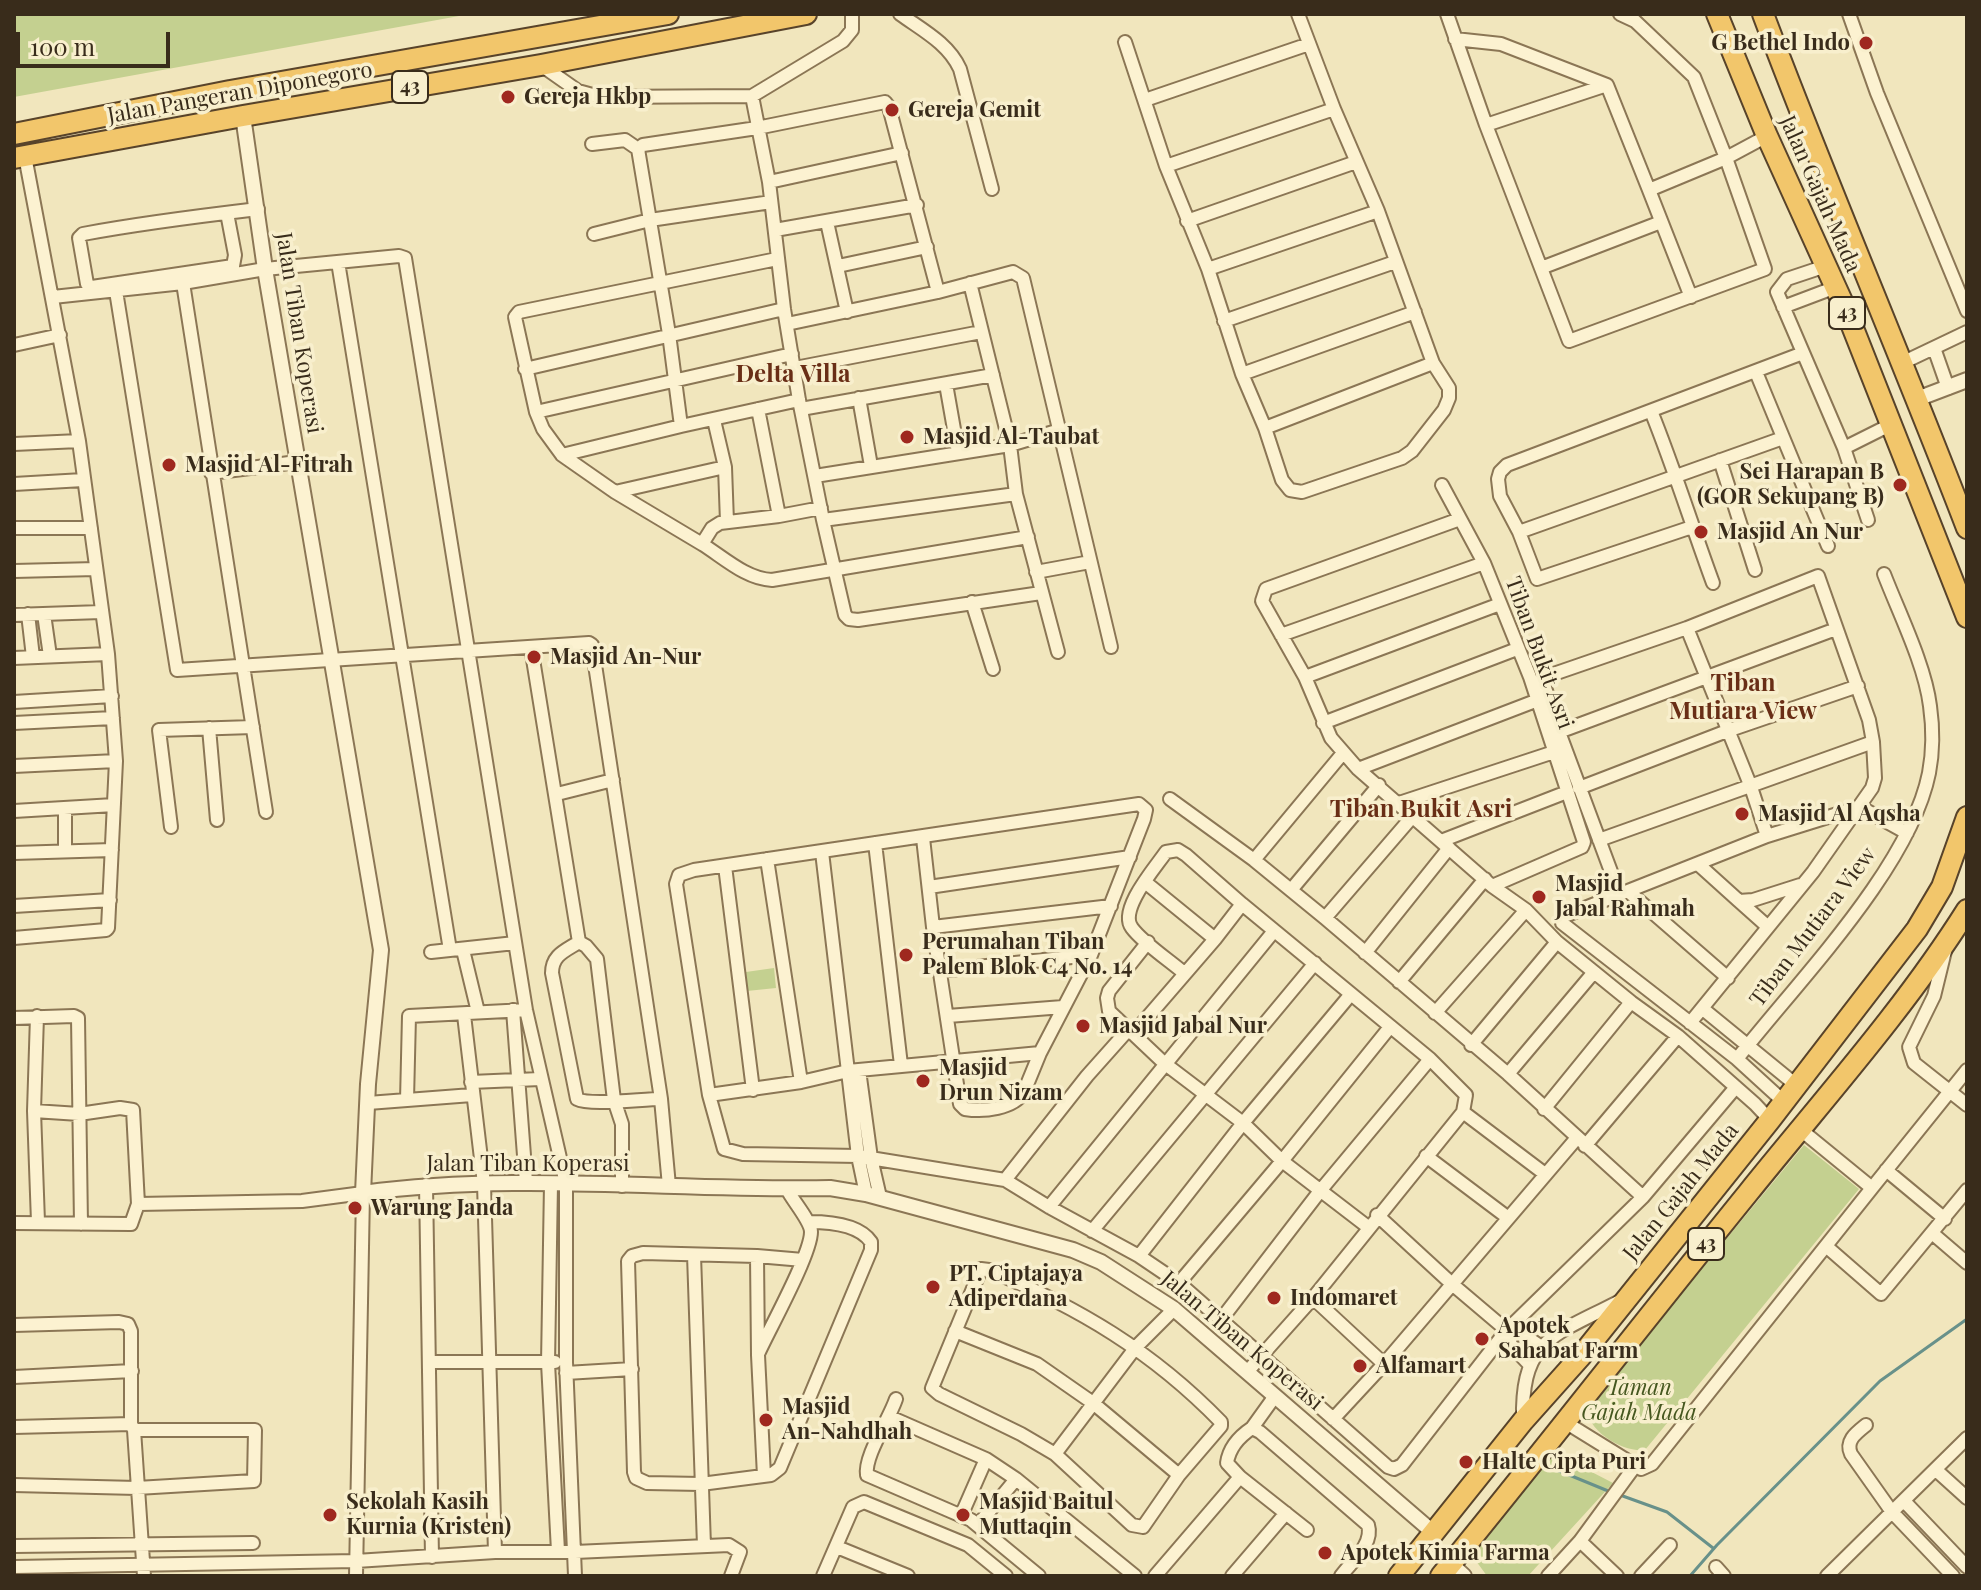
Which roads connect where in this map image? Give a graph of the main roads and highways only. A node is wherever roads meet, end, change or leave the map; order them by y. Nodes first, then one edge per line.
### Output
1 (668, 14) edge
2 (806, 14) edge
3 (1717, 14) edge
4 (1763, 14) edge
5 (629, 21) junction
6 (636, 47) junction
7 (14, 134) edge
8 (19, 157) edge
9 (1967, 528) edge
10 (1967, 617) edge
11 (1967, 817) edge
12 (1967, 910) edge
13 (1581, 1356) junction
14 (1602, 1372) junction
15 (1452, 1572) edge
16 (1399, 1576) edge

1 - 5 highway, Jalan Pangeran Diponegoro / 43
2 - 6 highway, Jalan Pangeran Diponegoro / 43
3 - 10 highway, Jalan Gajah Mada / 43
4 - 9 highway, Jalan Gajah Mada / 43
5 - 6 highway
5 - 7 highway, Jalan Pangeran Diponegoro / 43
6 - 8 highway, Jalan Pangeran Diponegoro / 43
11 - 13 highway, Jalan Gajah Mada / 43
12 - 14 highway, 43
13 - 14 highway
13 - 16 highway, Jalan Gajah Mada / 43
14 - 15 highway, 43

